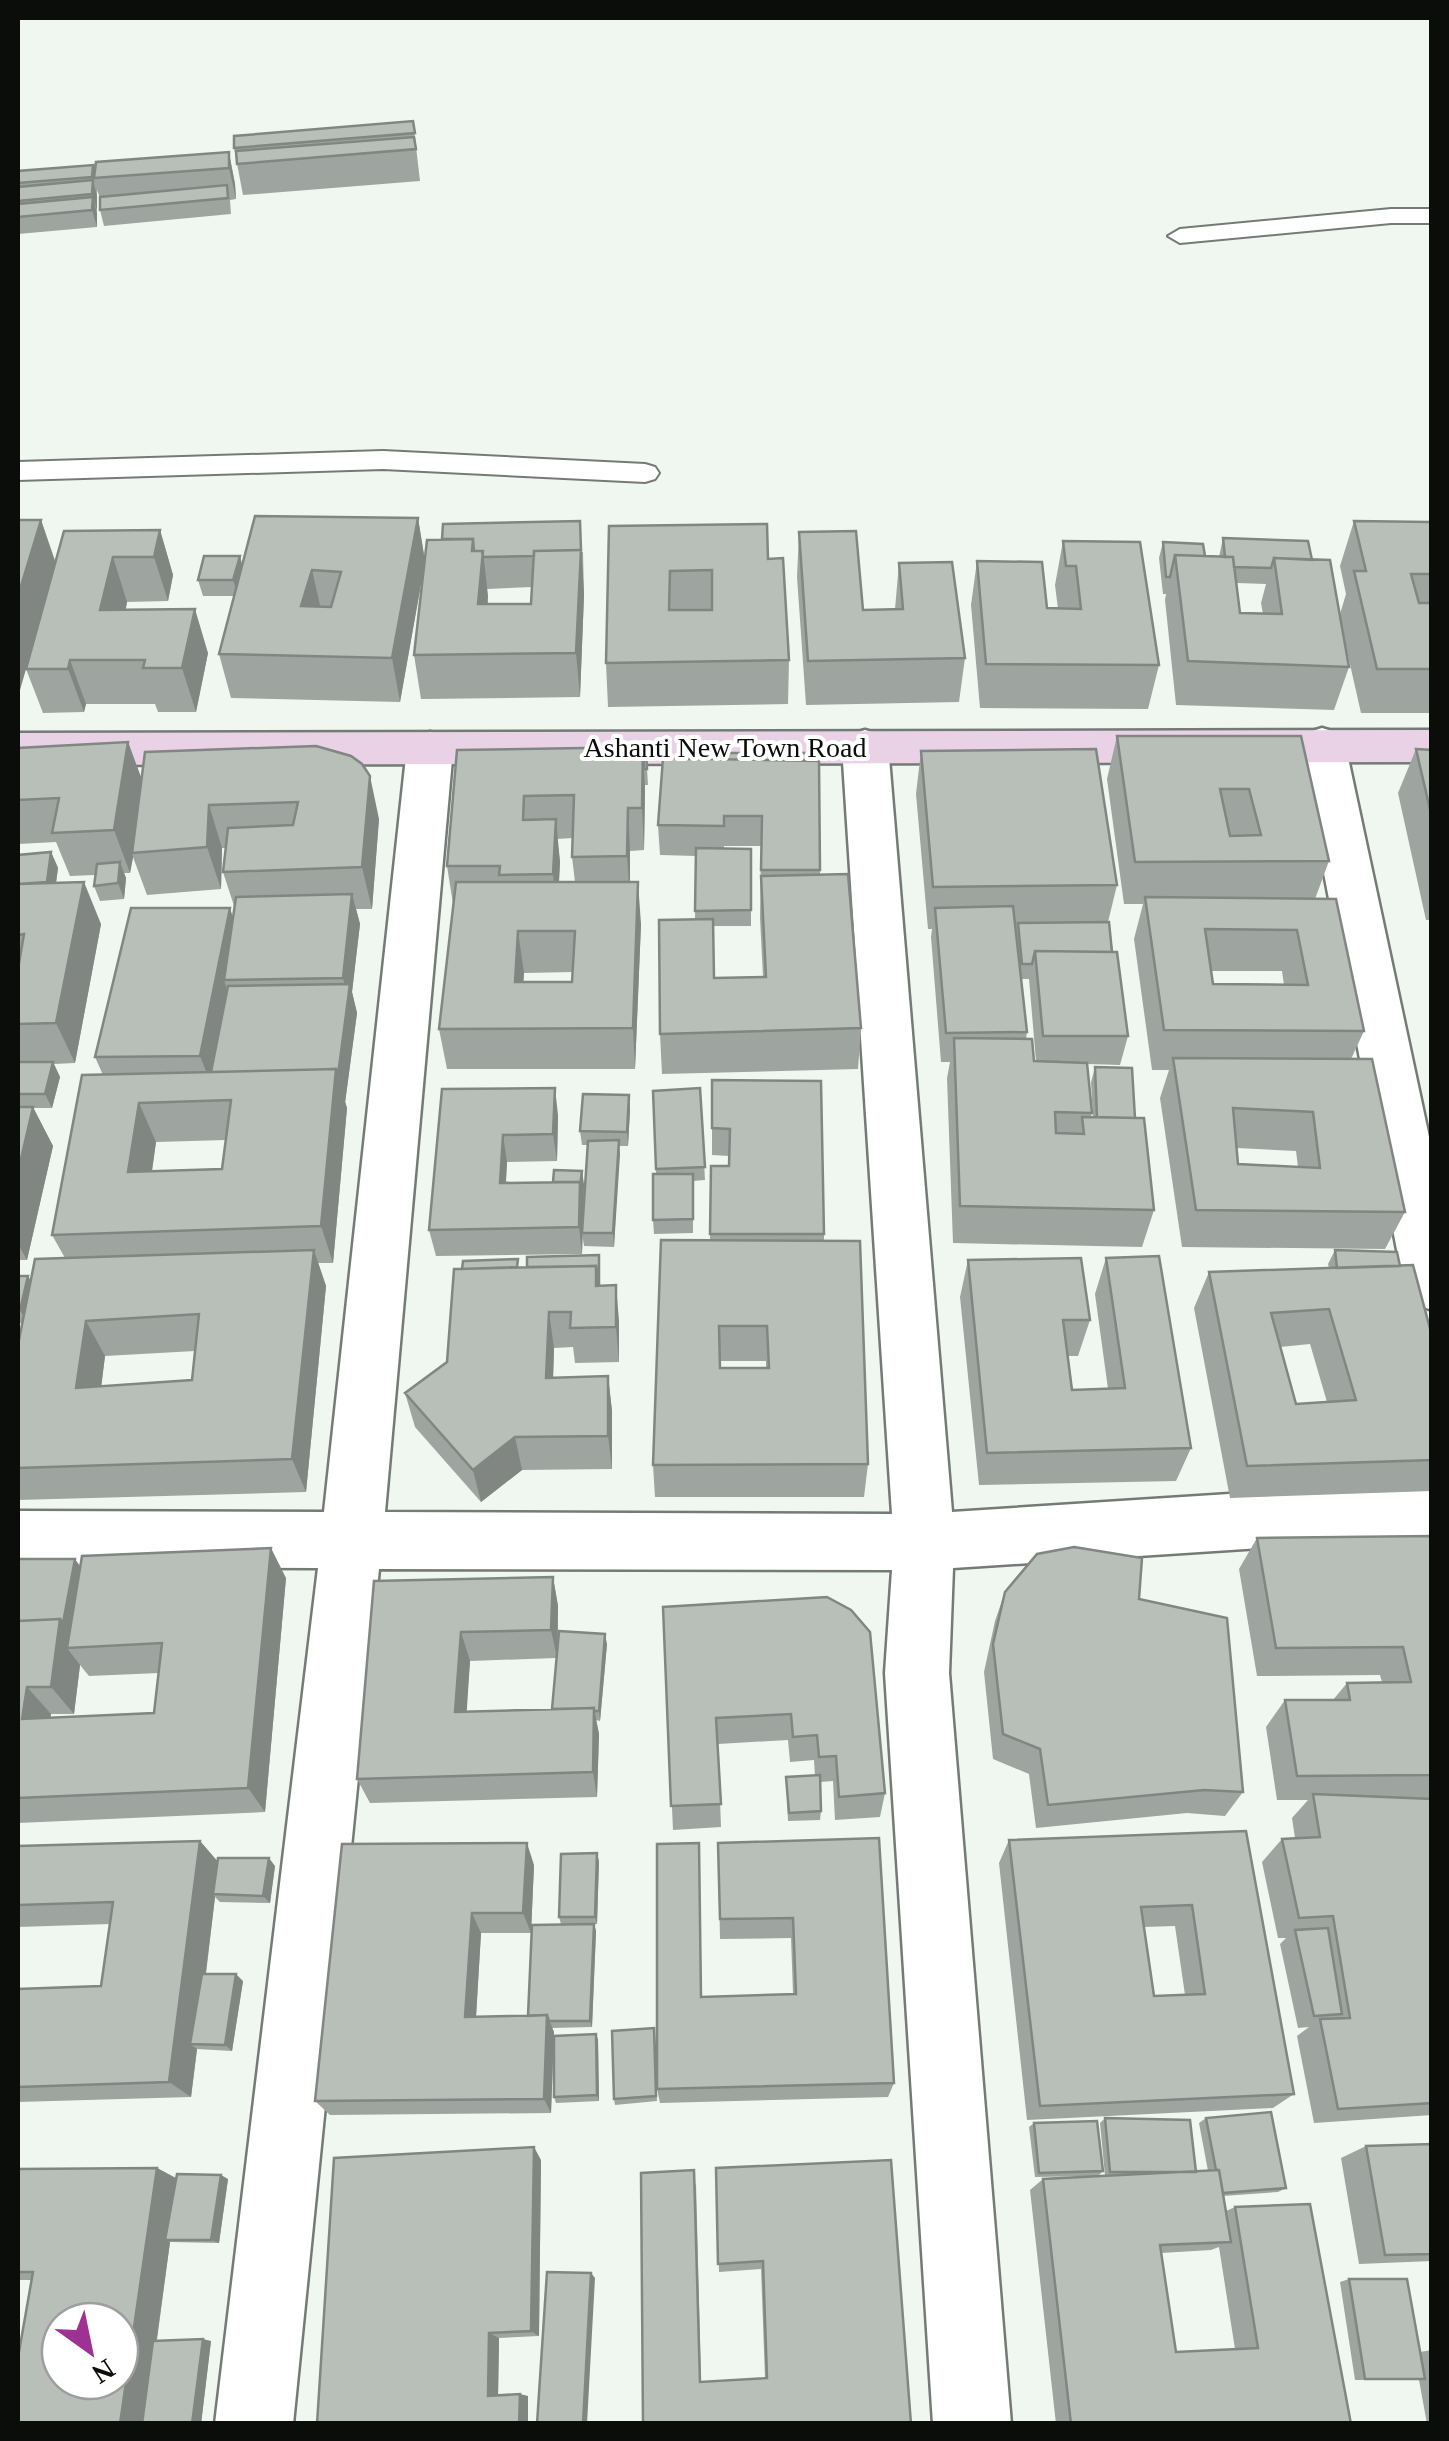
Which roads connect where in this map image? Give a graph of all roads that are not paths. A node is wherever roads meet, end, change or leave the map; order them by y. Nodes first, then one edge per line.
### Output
1 (1432, 216) edge
2 (1180, 236) dead end
3 (18, 471) edge
4 (644, 473) dead end
5 (1322, 744) junction
6 (866, 746) junction
7 (1432, 746) edge
8 (430, 748) junction
9 (18, 749) edge
10 (1432, 1286) edge
11 (1432, 1508) edge
12 (352, 1539) junction
13 (18, 1540) edge
14 (924, 1542) junction
15 (254, 2424) edge
16 (972, 2424) edge

1 - 2 lane
3 - 4 lane
5 - 6 street, Ashanti New Town Road
5 - 7 street, Ashanti New Town Road
5 - 10 street
6 - 8 street, Ashanti New Town Road
6 - 14 street
8 - 9 street, Ashanti New Town Road
8 - 12 street
11 - 14 street
12 - 13 street
12 - 14 street
12 - 15 street
14 - 16 street

